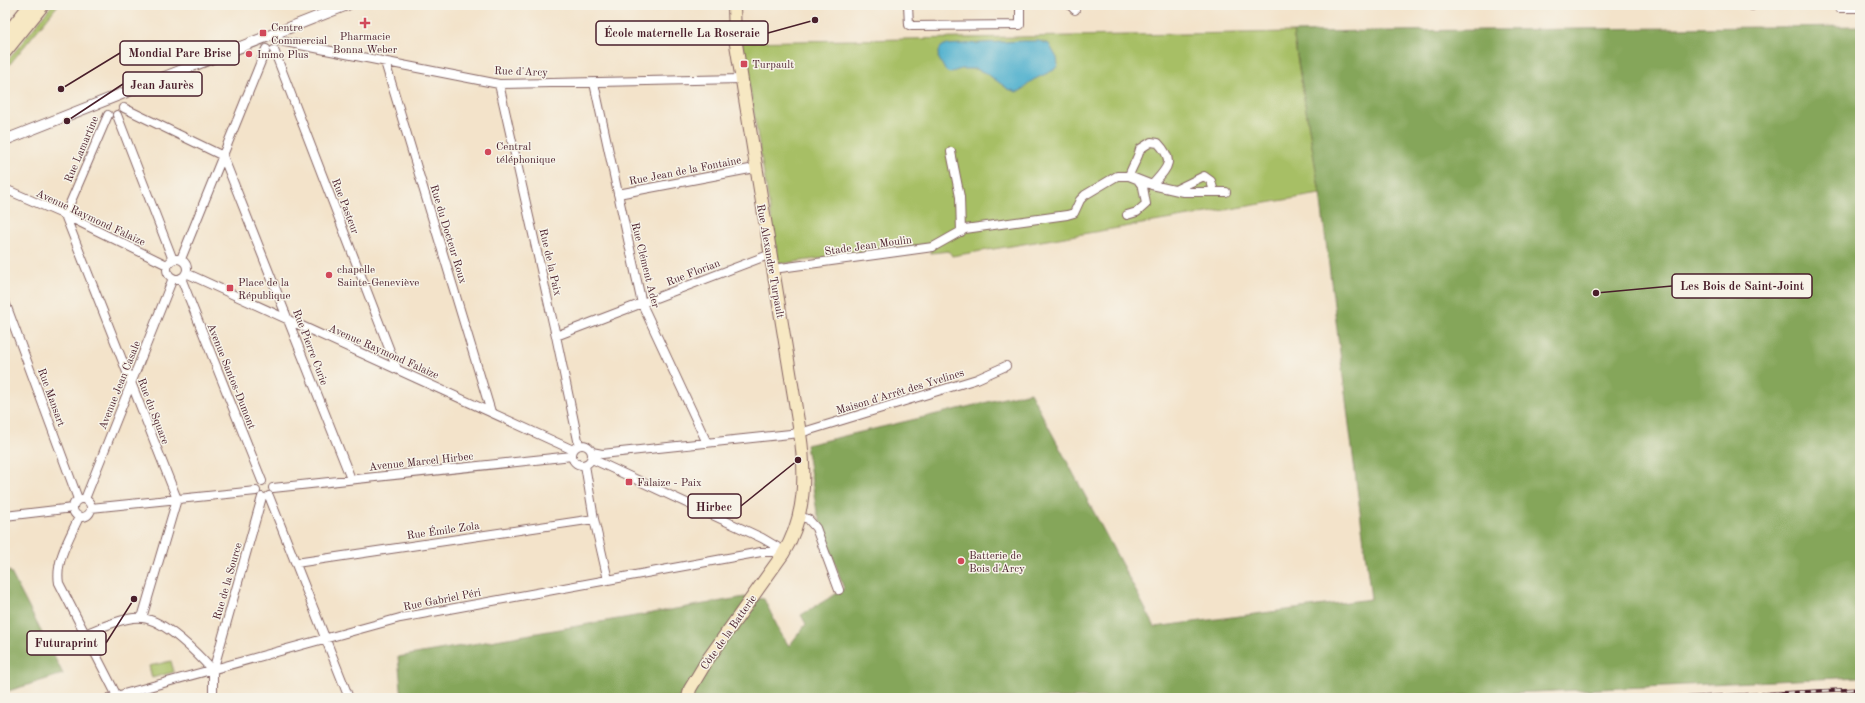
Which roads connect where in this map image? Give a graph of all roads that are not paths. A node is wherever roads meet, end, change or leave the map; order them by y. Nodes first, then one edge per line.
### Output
1 (30, 5) edge
2 (42, 5) edge
3 (347, 5) edge
4 (734, 5) edge
5 (908, 5) edge
6 (1020, 5) edge
7 (1838, 7) edge
8 (1860, 8) edge
9 (5, 36) edge
10 (279, 36) junction
11 (258, 40) junction
12 (270, 50) junction
13 (5, 52) edge
14 (385, 62) junction
15 (741, 78) junction
16 (594, 83) junction
17 (499, 84) junction
18 (121, 94) junction
19 (100, 102) junction
20 (124, 108) junction
21 (108, 115) junction
22 (117, 115) junction
23 (5, 140) edge
24 (951, 152) dead end
25 (223, 156) junction
26 (755, 168) junction
27 (1130, 176) junction
28 (1138, 180) junction
29 (1152, 185) junction
30 (5, 188) edge
31 (1175, 190) junction
32 (1214, 192) junction
33 (1226, 192) dead end
34 (618, 194) junction
35 (65, 215) junction
36 (1127, 215) dead end
37 (961, 232) junction
38 (771, 254) junction
39 (174, 261) junction
40 (773, 269) junction
41 (180, 276) junction
42 (5, 302) edge
43 (642, 304) junction
44 (289, 320) junction
45 (556, 336) junction
46 (1006, 366) dead end
47 (397, 369) junction
48 (132, 383) junction
49 (491, 412) junction
50 (800, 433) junction
51 (707, 443) junction
52 (575, 451) junction
53 (592, 456) junction
54 (585, 465) junction
55 (351, 479) junction
56 (262, 481) junction
57 (265, 493) junction
58 (82, 499) junction
59 (177, 499) junction
60 (72, 508) junction
61 (91, 508) junction
62 (5, 516) edge
63 (798, 516) junction
64 (79, 517) junction
65 (594, 519) junction
66 (785, 552) junction
67 (296, 563) junction
68 (772, 569) joint
69 (608, 580) junction
70 (839, 590) dead end
71 (142, 618) junction
72 (85, 634) junction
73 (325, 639) junction
74 (213, 671) junction
75 (113, 697) edge
76 (213, 698) edge
77 (348, 698) edge
78 (688, 698) edge

1 - 9 main road
2 - 13 main road
3 - 10 street
4 - 15 main road, Rue Alexandre Turpault
5 - 6 street
7 - 8 street
10 - 11 street
10 - 12 street
10 - 14 street, Rue d'Arcy
11 - 12 street, Rue Pasteur
11 - 18 street
12 - 25 street
12 - 47 street, Rue Pasteur
14 - 17 street, Rue d'Arcy
14 - 49 street, Rue du Docteur Roux
15 - 16 street, Rue d'Arcy
15 - 26 main road, Rue Alexandre Turpault
16 - 17 street, Rue d'Arcy
16 - 34 street, Rue Clément Ader
17 - 45 street, Rue de la Paix
18 - 19 street
18 - 20 street
19 - 21 street
19 - 23 street
20 - 22 street
20 - 25 street
21 - 22 street
21 - 35 street, Rue Lamartine
22 - 39 street
24 - 37 street
25 - 39 street
25 - 44 street, Rue Pierre Curie
26 - 34 street, Rue Jean de la Fontaine
26 - 38 main road, Rue Alexandre Turpault
27 - 28 street
27 - 29 street
27 - 37 street, Stade Jean Moulin
28 - 29 street
28 - 36 street
29 - 31 street
30 - 35 street, Avenue Raymond Falaize
31 - 32 street
31 - 32 street
32 - 33 street
34 - 43 street, Rue Clément Ader
35 - 39 street, Avenue Raymond Falaize
35 - 48 street, Rue du Square
37 - 40 street, Stade Jean Moulin
38 - 40 main road, Rue Alexandre Turpault
38 - 43 street, Rue Florian
39 - 41 street
39 - 41 street
40 - 50 main road, Rue Alexandre Turpault
41 - 44 street, Avenue Raymond Falaize
41 - 48 street, Avenue Jean Casale
41 - 56 street, Avenue Santos-Dumont
42 - 58 street, Rue Mansart
43 - 45 street, Rue Florian
43 - 51 street, Rue Clément Ader
44 - 47 street, Avenue Raymond Falaize
44 - 55 street, Rue Pierre Curie
45 - 52 street, Rue de la Paix
46 - 50 street, Maison d'Arrêt des Yvelines
47 - 49 street, Avenue Raymond Falaize
48 - 58 street, Avenue Jean Casale
48 - 59 street, Rue du Square
49 - 52 street, Avenue Raymond Falaize
50 - 51 street
50 - 63 main road, Rue Alexandre Turpault
51 - 53 street
52 - 53 street
52 - 54 street
52 - 55 street, Avenue Marcel Hirbec
53 - 54 street
53 - 66 street
54 - 65 street
55 - 57 street, Avenue Marcel Hirbec
56 - 57 street, Rue de la Source
56 - 57 street
57 - 59 street, Avenue Marcel Hirbec
57 - 67 street
57 - 74 street, Rue de la Source
58 - 60 street
58 - 61 street
59 - 61 street, Avenue Marcel Hirbec
59 - 71 street
60 - 62 street
60 - 64 street
61 - 64 street
63 - 66 main road, Rue Alexandre Turpault
63 - 70 street
64 - 72 street
65 - 67 street, Rue Émile Zola
65 - 69 street
66 - 68 main road, Rue Alexandre Turpault
66 - 69 street, Rue Gabriel Péri
67 - 73 street
68 - 78 main road, Côte de la Batterie
69 - 73 street, Rue Gabriel Péri
71 - 72 street
71 - 74 street
72 - 75 street
73 - 74 street, Rue Gabriel Péri
73 - 77 street
74 - 75 street, Rue Gabriel Péri
74 - 76 street, Rue de la Source

